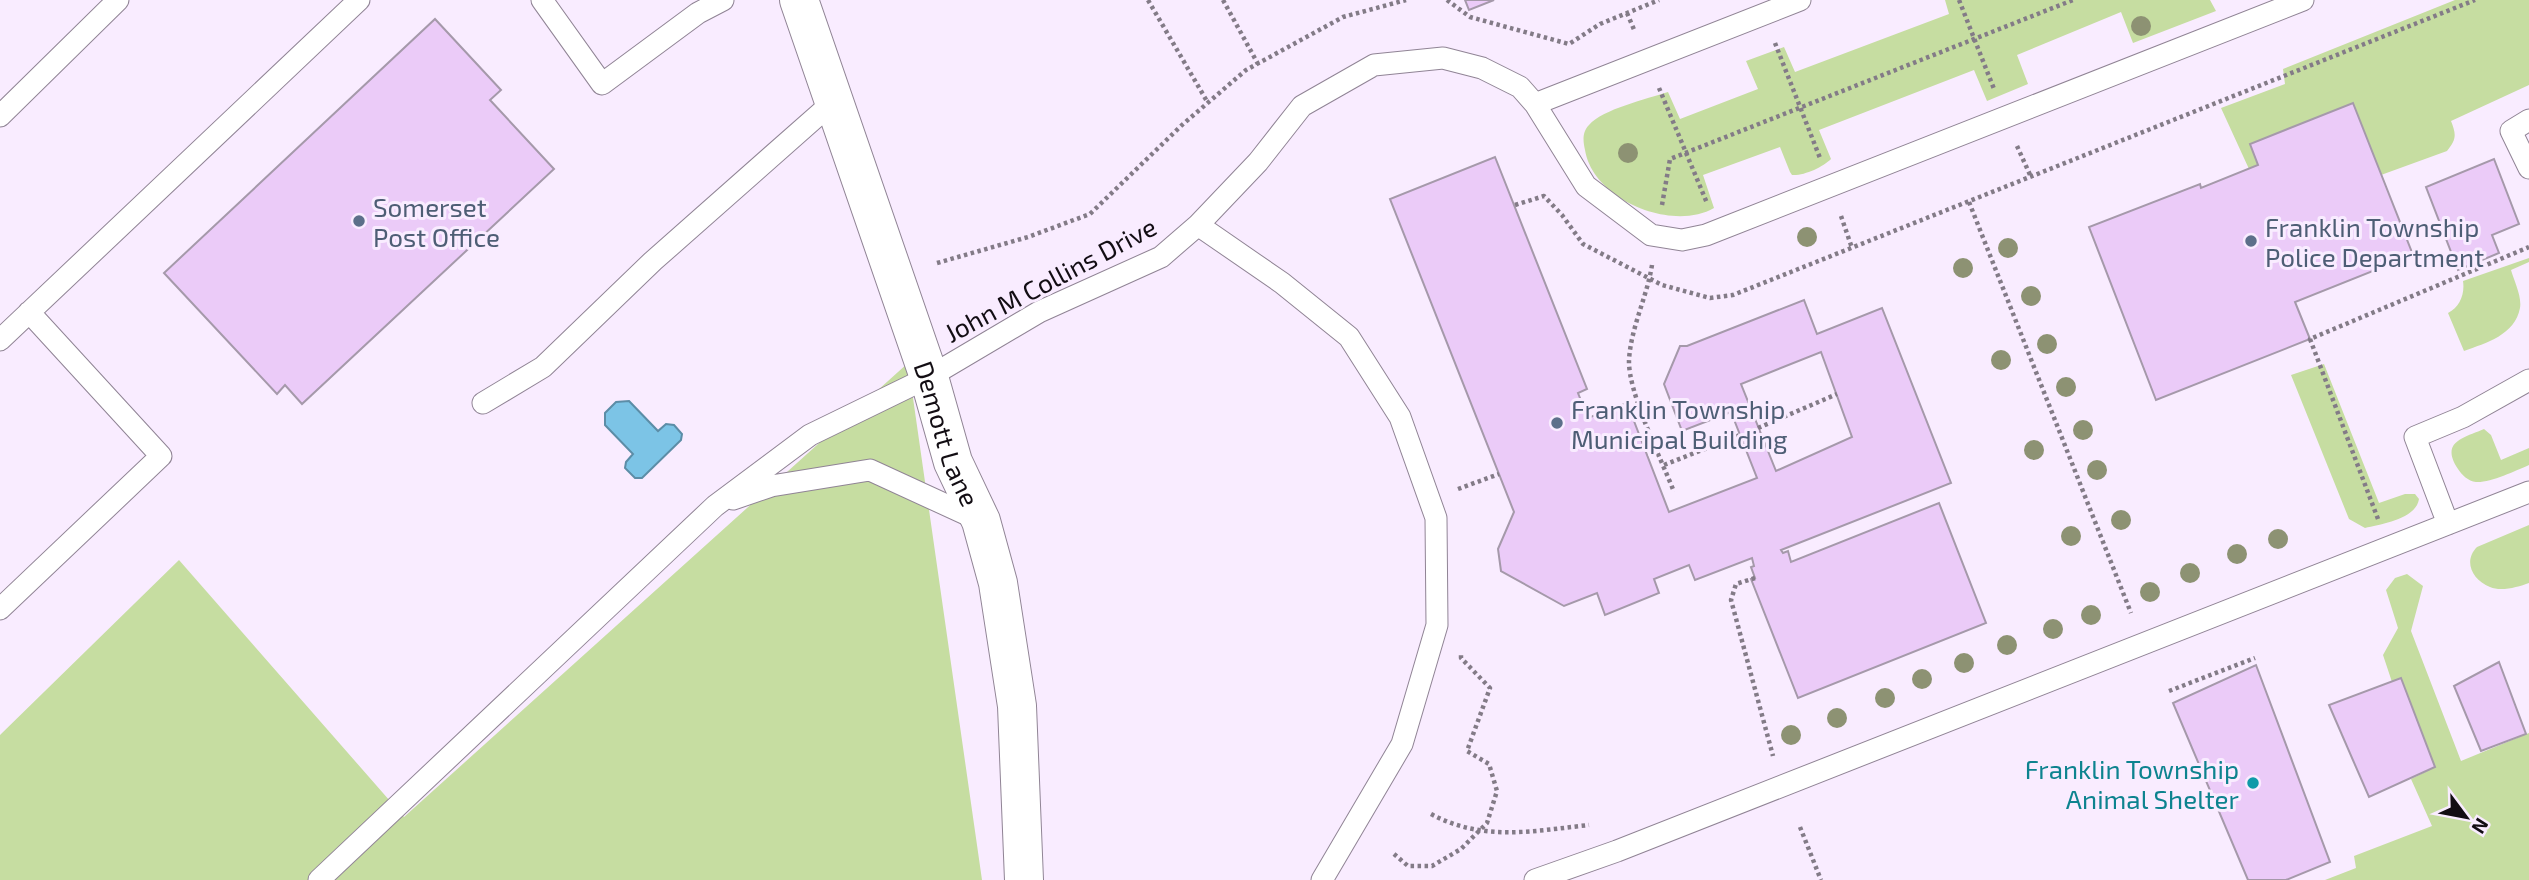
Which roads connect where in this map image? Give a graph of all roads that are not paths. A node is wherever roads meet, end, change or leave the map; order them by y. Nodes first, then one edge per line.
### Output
1 (118, 0) edge
2 (359, 0) edge
3 (542, 0) edge
4 (723, 0) edge
5 (799, 0) edge
6 (1800, 0) edge
7 (2303, 0) edge
8 (694, 6) edge
9 (833, 102) junction
10 (1535, 104) junction
11 (0, 116) edge
12 (2529, 120) edge
13 (2529, 169) edge
14 (1198, 225) junction
15 (29, 312) junction
16 (0, 340) edge
17 (929, 377) junction
18 (2529, 380) edge
19 (483, 403) dead end
20 (2529, 492) edge
21 (715, 506) junction
22 (981, 521) junction
23 (2448, 523) junction
24 (0, 609) edge
25 (319, 880) edge
26 (1024, 880) edge
27 (1322, 880) edge
28 (1535, 880) edge

1 - 11 lane
2 - 15 lane
3 - 8 lane
4 - 8 lane
5 - 9 street, Demott Lane
6 - 10 lane
7 - 10 lane, John M Collins Drive
9 - 17 street, Demott Lane
9 - 19 lane
10 - 14 lane, John M Collins Drive
12 - 13 lane
14 - 17 lane, John M Collins Drive
14 - 27 lane
15 - 16 lane
15 - 24 lane
17 - 21 lane, John M Collins Drive
17 - 22 street, Demott Lane
18 - 23 lane
20 - 23 lane
21 - 22 lane
21 - 25 lane, John M Collins Drive
22 - 26 street, Demott Lane
23 - 28 lane

